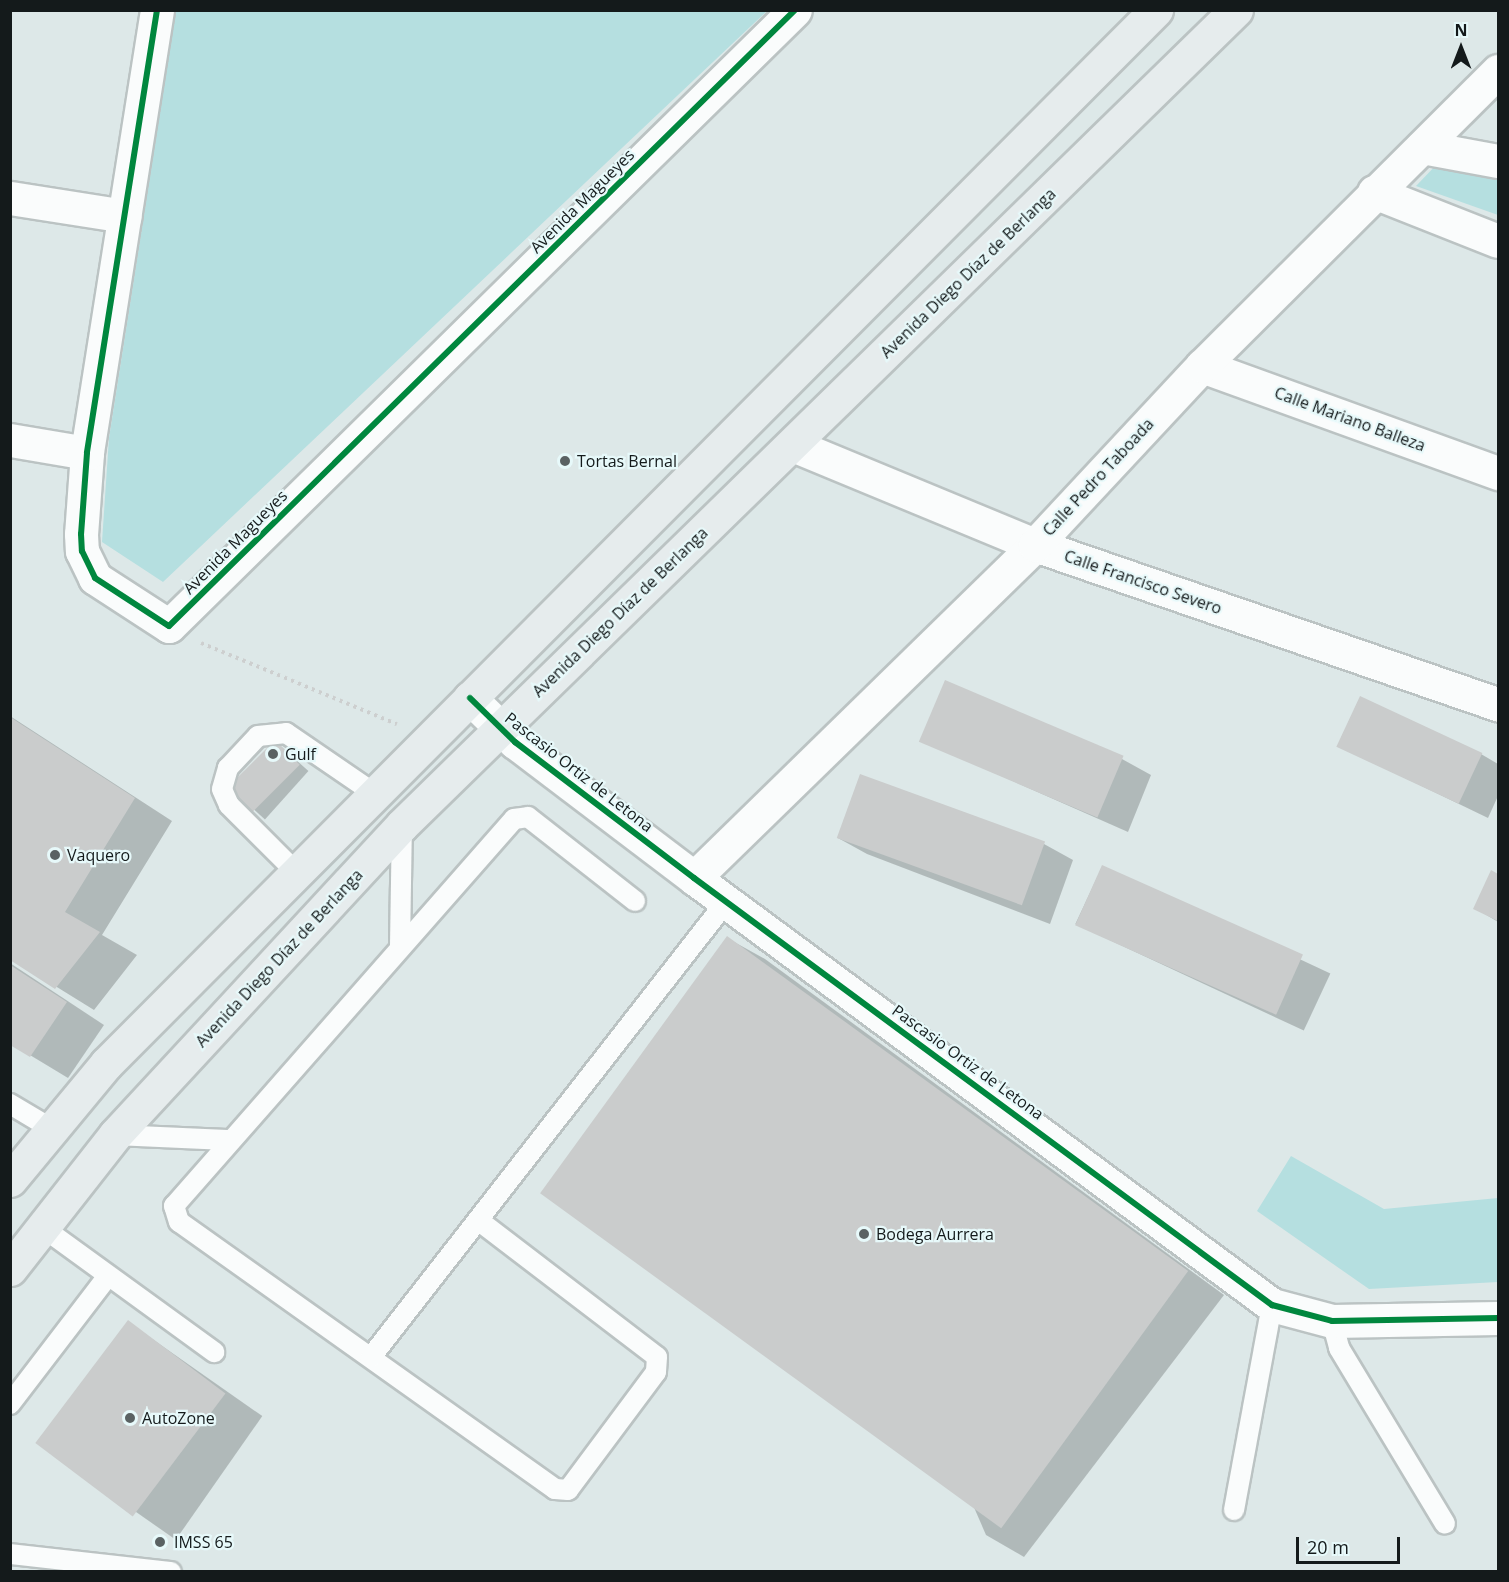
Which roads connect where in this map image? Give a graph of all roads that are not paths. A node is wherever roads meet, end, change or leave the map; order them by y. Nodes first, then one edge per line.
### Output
1 (157, 10) edge
2 (795, 10) edge
3 (1156, 10) edge
4 (1236, 10) edge
5 (1498, 71) edge
6 (1422, 147) junction
7 (1498, 161) edge
8 (1374, 192) junction
9 (10, 198) edge
10 (125, 216) junction
11 (1498, 240) edge
12 (1202, 366) junction
13 (10, 440) edge
14 (793, 445) junction
15 (87, 453) junction
16 (1498, 473) edge
17 (1035, 545) junction
18 (470, 698) junction
19 (1498, 704) edge
20 (500, 728) junction
21 (375, 794) junction
22 (402, 825) junction
23 (296, 872) junction
24 (694, 878) junction
25 (635, 901) dead end
26 (726, 902) junction
27 (400, 946) junction
28 (10, 1104) edge
29 (52, 1130) junction
30 (115, 1135) junction
31 (227, 1140) junction
32 (10, 1180) edge
33 (478, 1220) junction
34 (42, 1227) junction
35 (10, 1269) edge
36 (108, 1276) junction
37 (1272, 1305) junction
38 (1498, 1318) edge
39 (1332, 1321) junction
40 (214, 1352) dead end
41 (372, 1357) junction
42 (10, 1404) edge
43 (1234, 1510) dead end
44 (1445, 1524) dead end
45 (10, 1554) edge
46 (171, 1572) edge

1 - 10 street
2 - 15 street, Avenida Magueyes
3 - 18 main road
4 - 14 main road, Avenida Diego Díaz de Berlanga
5 - 6 street, Calle Pedro Taboada
6 - 7 street
6 - 8 street, Calle Pedro Taboada
8 - 11 street
8 - 12 street, Calle Pedro Taboada
9 - 10 street
10 - 15 street
12 - 16 street, Calle Mariano Balleza
12 - 17 street, Calle Pedro Taboada
13 - 15 street
14 - 17 street, Calle Francisco Severo
14 - 20 main road, Avenida Diego Díaz de Berlanga
17 - 19 street, Calle Francisco Severo
17 - 24 street, Calle Pedro Taboada
18 - 20 street, Pascasio Ortiz de Letona
18 - 21 main road
20 - 22 main road, Avenida Diego Díaz de Berlanga
20 - 24 street, Pascasio Ortiz de Letona
21 - 23 main road
21 - 23 lane
22 - 27 lane
22 - 30 main road, Avenida Diego Díaz de Berlanga
23 - 29 main road
24 - 26 street, Pascasio Ortiz de Letona
25 - 27 lane
26 - 33 lane
26 - 37 street, Pascasio Ortiz de Letona
27 - 31 lane
28 - 29 lane
29 - 32 main road
30 - 31 lane
30 - 34 main road, Avenida Diego Díaz de Berlanga
31 - 41 lane
33 - 41 lane
33 - 41 lane
34 - 35 main road, Avenida Diego Díaz de Berlanga
34 - 36 lane
36 - 40 lane
36 - 42 lane
37 - 39 street, Pascasio Ortiz de Letona
37 - 43 lane
38 - 39 street, Pascasio Ortiz de Letona
39 - 44 lane
45 - 46 lane

